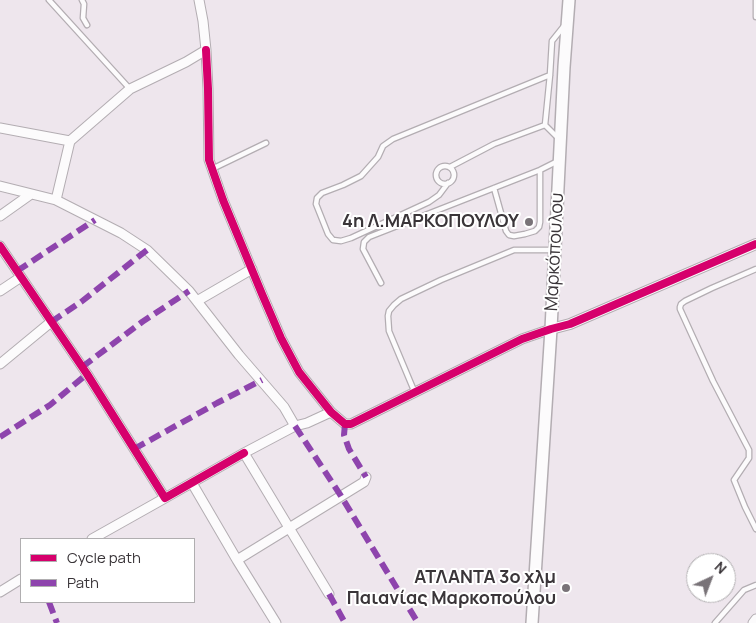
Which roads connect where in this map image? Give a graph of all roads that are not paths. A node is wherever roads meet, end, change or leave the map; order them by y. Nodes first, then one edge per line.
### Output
1 (49, 0) edge
2 (82, 0) edge
3 (199, 0) edge
4 (569, 0) edge
5 (756, 0) edge
6 (756, 16) edge
7 (568, 21) junction
8 (87, 25) dead end
9 (206, 50) junction
10 (550, 75) junction
11 (130, 89) junction
12 (546, 125) junction
13 (0, 128) edge
14 (70, 141) junction
15 (561, 141) junction
16 (266, 143) dead end
17 (560, 160) junction
18 (450, 168) junction
19 (212, 169) junction
20 (540, 170) junction
21 (448, 183) junction
22 (0, 186) edge
23 (494, 188) junction
24 (31, 194) junction
25 (56, 200) junction
26 (0, 216) edge
27 (756, 244) edge
28 (0, 246) edge
29 (554, 250) junction
30 (252, 268) junction
31 (756, 270) edge
32 (21, 277) junction
33 (381, 283) dead end
34 (0, 291) edge
35 (197, 301) junction
36 (51, 322) junction
37 (551, 329) junction
38 (0, 364) edge
39 (415, 393) junction
40 (331, 412) junction
41 (295, 426) junction
42 (244, 453) junction
43 (366, 477) dead end
44 (192, 483) junction
45 (165, 498) junction
46 (290, 528) junction
47 (756, 529) edge
48 (94, 538) edge
49 (237, 560) junction
50 (20, 580) edge
51 (756, 585) edge
52 (0, 592) edge
53 (329, 594) dead end
54 (756, 618) edge
55 (276, 623) edge
56 (532, 623) edge
57 (715, 623) edge
58 (753, 623) edge

1 - 11 lane
2 - 8 lane
3 - 9 street
4 - 7 main road, Μαρκόπουλου
5 - 6 lane
7 - 10 lane
7 - 15 main road, Μαρκόπουλου
9 - 11 street
9 - 19 street
10 - 12 lane
10 - 21 lane
11 - 14 street
12 - 15 lane
12 - 18 lane
13 - 14 street
14 - 25 street
15 - 17 main road, Μαρκόπουλου
16 - 19 lane
17 - 20 lane
17 - 29 main road, Μαρκόπουλου
18 - 21 lane
18 - 21 lane
19 - 30 street
20 - 23 lane
20 - 23 lane
22 - 24 street
23 - 33 lane
24 - 25 street
24 - 26 street
25 - 35 street
27 - 37 street
28 - 32 street
29 - 37 main road, Μαρκόπουλου
29 - 39 lane
30 - 35 street
30 - 40 street
31 - 47 lane
32 - 34 street
32 - 36 street
35 - 41 street
36 - 38 street
36 - 45 street
37 - 39 street
37 - 56 main road, Μαρκόπουλου
39 - 40 street
40 - 41 street
41 - 42 street
42 - 44 street
42 - 46 street
43 - 46 street
44 - 45 street
44 - 49 street
45 - 48 street
46 - 49 street
46 - 53 street
49 - 55 street
50 - 52 street
51 - 57 lane
54 - 58 street

